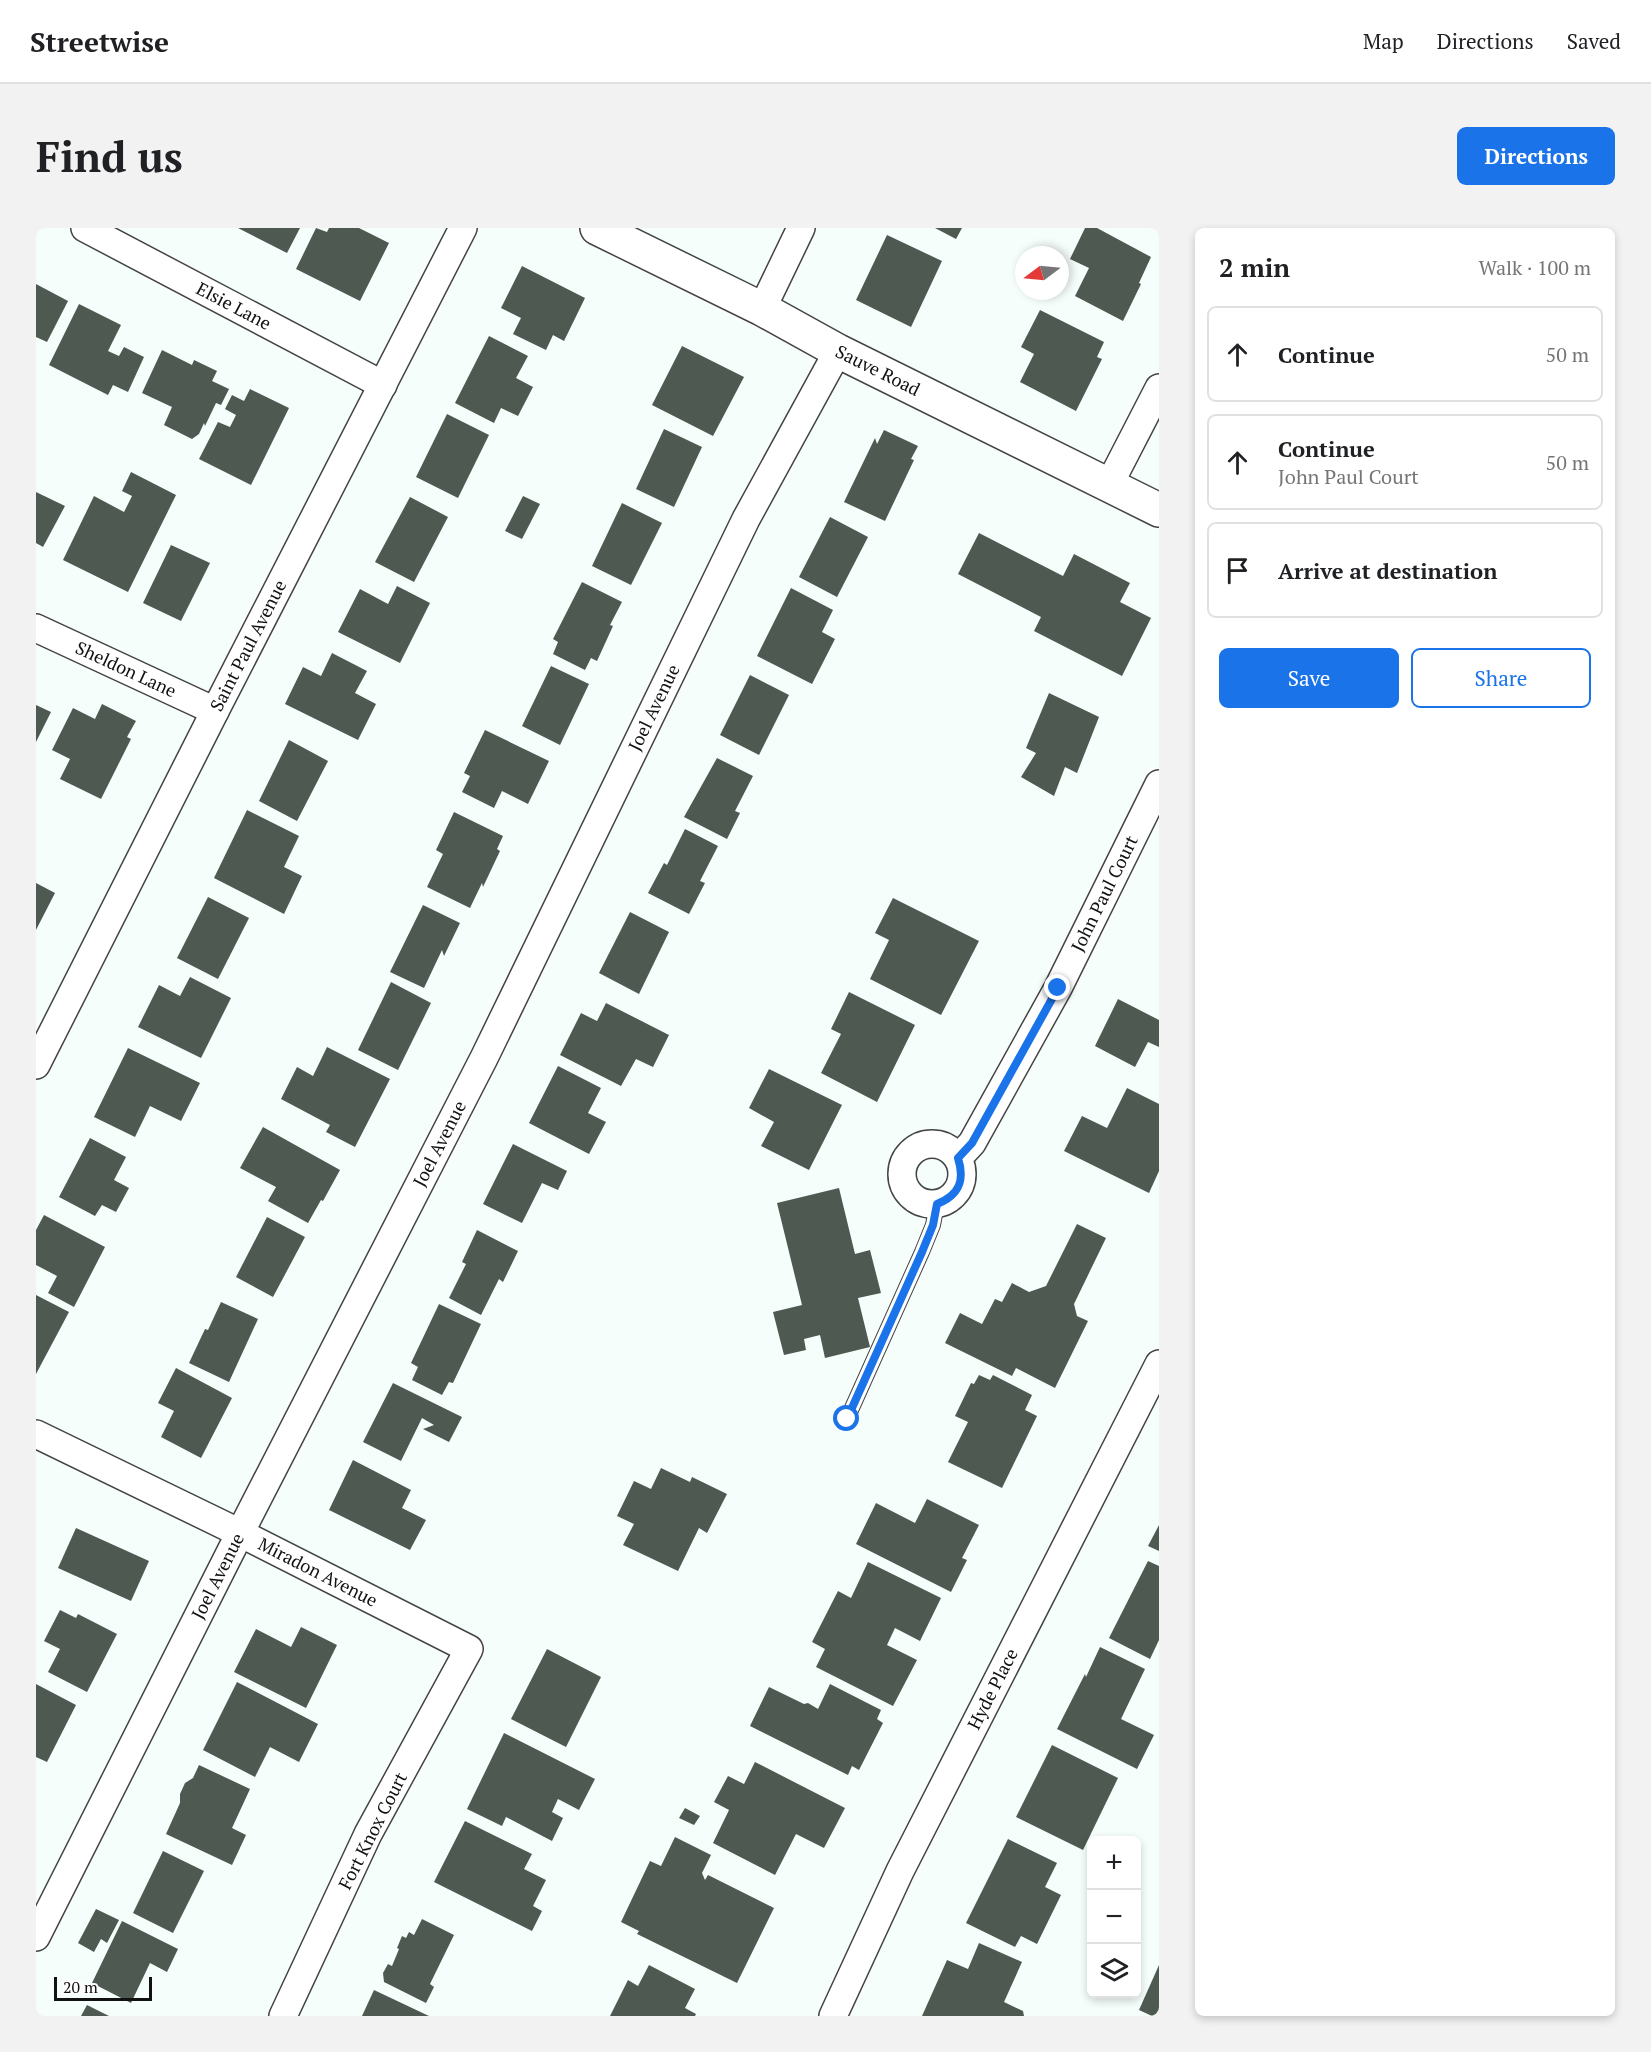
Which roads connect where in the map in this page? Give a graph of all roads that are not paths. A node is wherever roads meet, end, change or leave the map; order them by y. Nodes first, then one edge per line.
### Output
1 (85, 228) edge
2 (463, 228) edge
3 (597, 228) edge
4 (801, 228) edge
5 (762, 309) junction
6 (838, 351) junction
7 (383, 385) junction
8 (1159, 388) edge
9 (1109, 485) junction
10 (1159, 510) edge
11 (36, 628) edge
12 (214, 711) junction
13 (1159, 784) edge
14 (45, 1024) edge
15 (36, 1065) edge
16 (958, 1158) junction
17 (937, 1204) junction
18 (1159, 1365) edge
19 (847, 1419) dead end
20 (36, 1434) edge
21 (240, 1533) junction
22 (470, 1649) joint
23 (36, 1937) edge
24 (284, 2016) edge
25 (833, 2016) edge

1 - 7 street, Elsie Lane
2 - 7 street, Saint Paul Avenue
3 - 5 street, Sauve Road
4 - 5 street
5 - 6 street, Sauve Road
6 - 9 street, Sauve Road
6 - 21 street, Joel Avenue
7 - 12 street, Saint Paul Avenue
8 - 9 street
9 - 10 street, Sauve Road
11 - 12 street, Sheldon Lane
12 - 14 street, Saint Paul Avenue
13 - 16 street, John Paul Court
14 - 15 street, Saint Paul Avenue
16 - 17 street
16 - 17 street
17 - 19 lane
18 - 25 street, Hyde Place
20 - 21 street, Miradon Avenue
21 - 22 street, Miradon Avenue
21 - 23 street, Joel Avenue
22 - 24 street, Fort Knox Court

